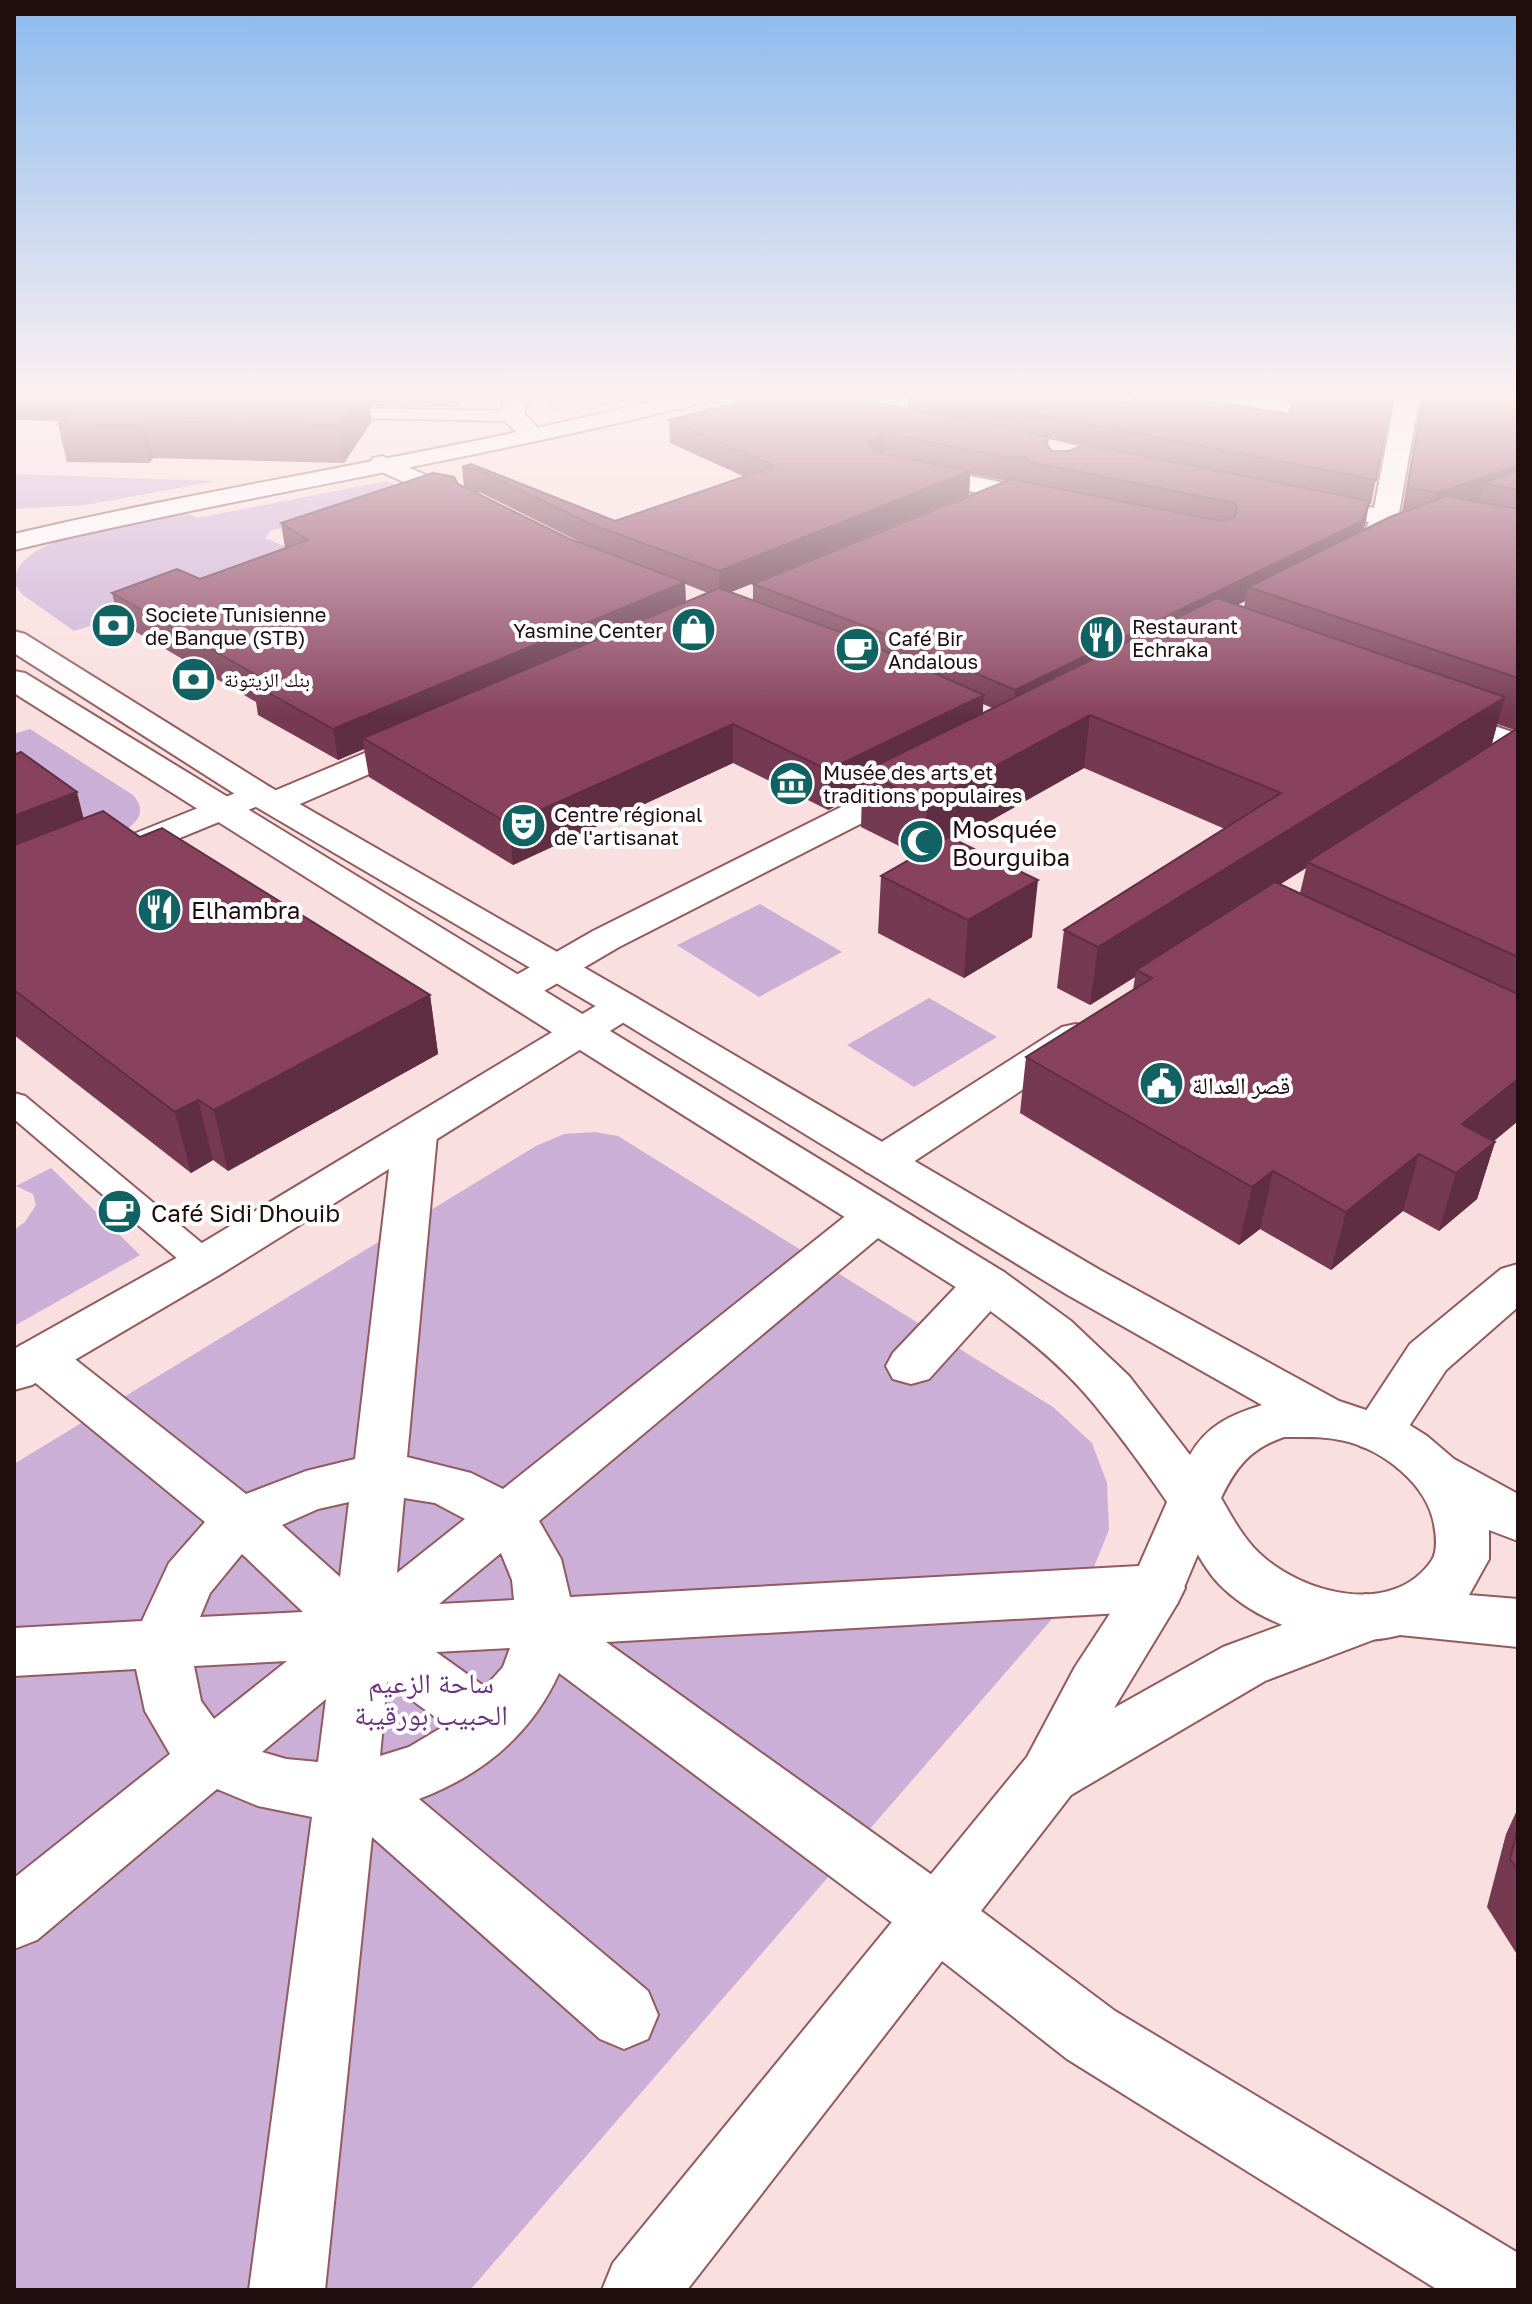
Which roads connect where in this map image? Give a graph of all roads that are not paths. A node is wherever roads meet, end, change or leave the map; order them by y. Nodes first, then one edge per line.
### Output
1 (192, 502) edge
2 (985, 502) edge
3 (1060, 502) edge
4 (1306, 502) edge
5 (1388, 502) edge
6 (1070, 504) edge
7 (967, 509) edge
8 (1481, 510) edge
9 (136, 513) junction
10 (1385, 517) junction
11 (14, 523) edge
12 (1431, 528) junction
13 (14, 542) edge
14 (1518, 546) edge
15 (14, 640) edge
16 (14, 680) edge
17 (1415, 708) edge
18 (448, 728) edge
19 (1518, 747) edge
20 (943, 769) edge
21 (1480, 775) edge
22 (251, 802) junction
23 (14, 895) edge
24 (556, 968) junction
25 (518, 990) junction
26 (623, 1006) junction
27 (1108, 1016) edge
28 (584, 1032) junction
29 (14, 1103) edge
30 (415, 1135) junction
31 (882, 1162) junction
32 (874, 1217) junction
33 (204, 1263) junction
34 (1518, 1281) edge
35 (987, 1284) junction
36 (27, 1365) edge
37 (911, 1366) dead end
38 (1327, 1418) junction
39 (1378, 1432) junction
40 (1437, 1474) junction
41 (379, 1477) junction
42 (1194, 1499) junction
43 (504, 1519) junction
44 (1518, 1520) edge
45 (244, 1523) junction
46 (1157, 1588) junction
47 (1384, 1615) junction
48 (1518, 1623) edge
49 (544, 1626) junction
50 (362, 1632) junction
51 (163, 1644) junction
52 (14, 1652) edge
53 (490, 1723) junction
54 (213, 1756) junction
55 (1049, 1776) junction
56 (353, 1788) junction
57 (937, 1917) junction
58 (14, 1918) edge
59 (624, 2015) dead end
60 (287, 2290) edge
61 (640, 2290) edge
62 (1508, 2290) edge

1 - 9 street
2 - 7 street
3 - 6 street
4 - 10 street
5 - 10 street
8 - 12 street
9 - 11 street
9 - 13 street
10 - 12 street
10 - 12 street
12 - 14 street
15 - 22 street
16 - 22 street
17 - 19 street
18 - 22 street
19 - 21 street
20 - 24 street
22 - 23 street
22 - 24 street
22 - 25 street
24 - 25 street
24 - 26 street
25 - 28 street
26 - 28 street
26 - 31 street
27 - 31 street
28 - 30 street
28 - 32 street
29 - 33 lane
30 - 33 street
30 - 41 street
31 - 38 street
32 - 35 street
32 - 43 street
33 - 36 street
34 - 39 street
35 - 37 street
35 - 42 street
36 - 45 street
38 - 39 street
38 - 42 street
39 - 40 street
40 - 44 street
40 - 47 street
41 - 43 street
41 - 45 street
41 - 50 street
42 - 46 street
42 - 47 street
43 - 49 street
43 - 50 street
45 - 50 street
45 - 51 street
46 - 49 street
46 - 55 street
47 - 48 street
47 - 55 street
49 - 50 street
49 - 53 street
49 - 57 street
50 - 51 street
50 - 53 street
50 - 54 street
50 - 56 street
51 - 52 street
51 - 54 street
53 - 56 street
54 - 56 street
54 - 58 street
55 - 57 street
56 - 59 street
56 - 60 street
57 - 61 street
57 - 62 street

